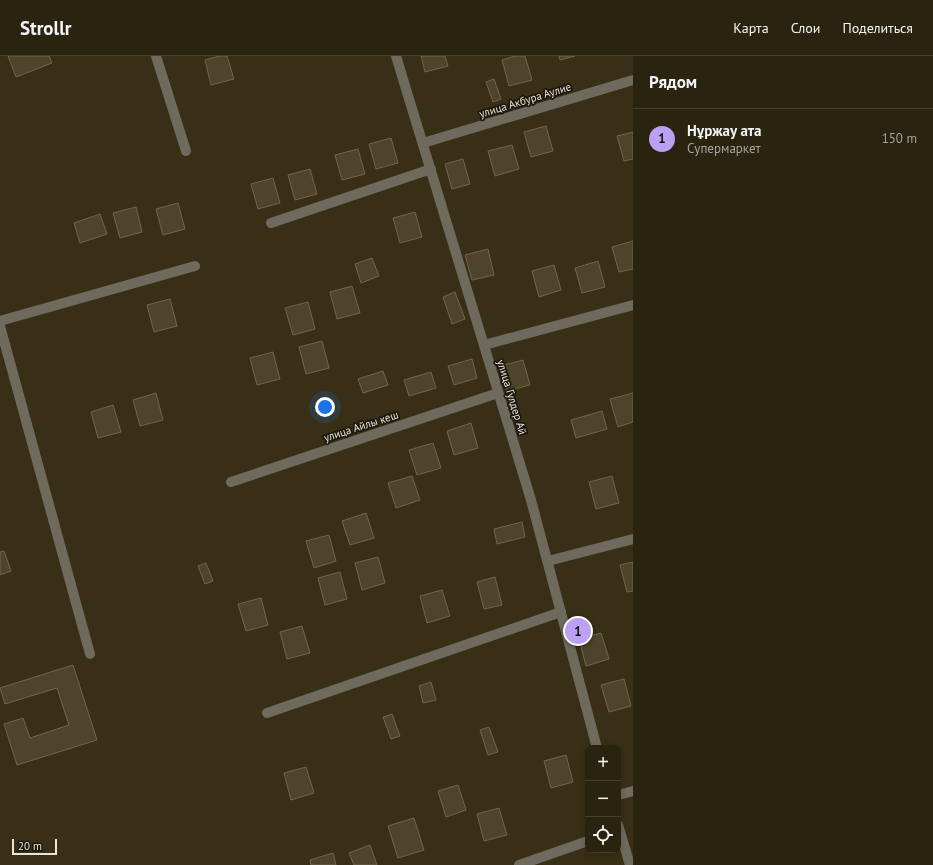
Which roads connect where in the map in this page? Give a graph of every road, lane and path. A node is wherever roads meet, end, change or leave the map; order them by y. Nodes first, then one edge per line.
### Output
1 (156, 56) edge
2 (396, 56) edge
3 (633, 80) edge
4 (423, 143) junction
5 (186, 151) dead end
6 (431, 169) junction
7 (271, 223) dead end
8 (195, 266) dead end
9 (633, 305) edge
10 (0, 321) edge
11 (0, 326) edge
12 (484, 345) junction
13 (498, 393) junction
14 (231, 482) dead end
15 (633, 539) edge
16 (548, 561) junction
17 (562, 612) junction
18 (90, 654) dead end
19 (267, 713) dead end
20 (596, 745) edge
21 (633, 791) edge
22 (621, 794) edge
23 (621, 837) edge
24 (585, 842) edge
25 (519, 865) edge
26 (630, 865) edge

1 - 5 street
2 - 4 street, улица Гулдер Ай
3 - 4 street, улица Акбура Аулие
4 - 6 street, улица Гулдер Ай
6 - 7 street
6 - 12 street, улица Гулдер Ай
8 - 10 street
9 - 12 street
11 - 18 street
12 - 13 street, улица Гулдер Ай
13 - 14 street, улица Айлы кеш
13 - 16 street, улица Гулдер Ай
15 - 16 street
16 - 17 street, улица Гулдер Ай
17 - 19 street
17 - 20 street, улица Гулдер Ай
21 - 22 street
23 - 26 street
24 - 25 street

